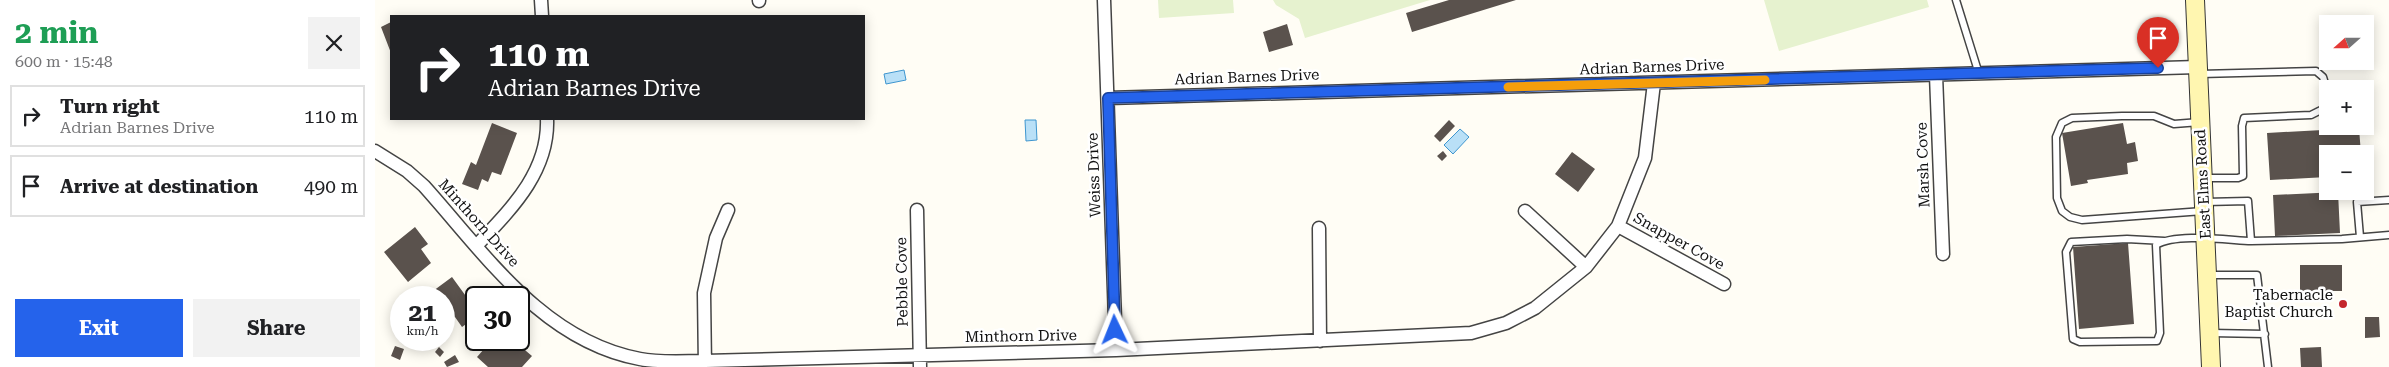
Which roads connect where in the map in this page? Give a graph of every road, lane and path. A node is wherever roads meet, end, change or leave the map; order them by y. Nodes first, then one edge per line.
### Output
1 (541, 0) edge
2 (1104, 0) edge
3 (1957, 0) edge
4 (2195, 0) edge
5 (542, 15) edge
6 (2198, 70) junction
7 (1979, 74) junction
8 (1936, 75) junction
9 (2324, 80) edge
10 (1654, 83) junction
11 (1108, 98) junction
12 (2319, 111) edge
13 (547, 120) edge
14 (2200, 122) junction
15 (375, 151) edge
16 (2203, 178) junction
17 (2389, 200) edge
18 (2204, 207) junction
19 (728, 210) dead end
20 (917, 210) dead end
21 (1525, 211) dead end
22 (1618, 226) junction
23 (1319, 228) dead end
24 (2389, 235) edge
25 (2360, 237) junction
26 (2205, 238) junction
27 (2165, 241) junction
28 (2251, 241) junction
29 (477, 245) junction
30 (1943, 254) dead end
31 (1586, 267) junction
32 (2207, 276) junction
33 (1724, 284) dead end
34 (2210, 332) junction
35 (2265, 334) junction
36 (1320, 342) junction
37 (1116, 350) junction
38 (920, 361) edge
39 (705, 364) edge
40 (2211, 367) edge
41 (2268, 367) edge

1 - 5 street
2 - 11 street, Weiss Drive
3 - 7 lane
4 - 6 main road, East Elms Road
6 - 7 street, Adrian Barnes Drive
6 - 9 lane
6 - 14 main road, East Elms Road
7 - 8 street, Adrian Barnes Drive
8 - 10 street, Adrian Barnes Drive
8 - 30 street, Marsh Cove
10 - 11 street, Adrian Barnes Drive
10 - 22 street, Minthorn Drive
11 - 37 street, Weiss Drive
12 - 16 lane
13 - 29 street
14 - 16 main road, East Elms Road
14 - 18 lane
15 - 29 street, Minthorn Drive
16 - 18 main road, East Elms Road
17 - 25 lane
18 - 26 main road, East Elms Road
18 - 28 lane
19 - 39 street
20 - 38 street, Pebble Cove
21 - 31 street
22 - 31 street, Minthorn Drive
22 - 33 street, Snapper Cove
23 - 36 street
24 - 25 lane
25 - 28 lane
26 - 27 lane
26 - 28 lane
26 - 32 main road, East Elms Road
27 - 27 lane
29 - 39 street, Minthorn Drive
31 - 36 street, Minthorn Drive
32 - 34 main road, East Elms Road
32 - 35 lane
34 - 35 lane
34 - 40 main road, East Elms Road
35 - 41 lane
36 - 37 street, Minthorn Drive
37 - 38 street, Minthorn Drive
38 - 39 street, Minthorn Drive

